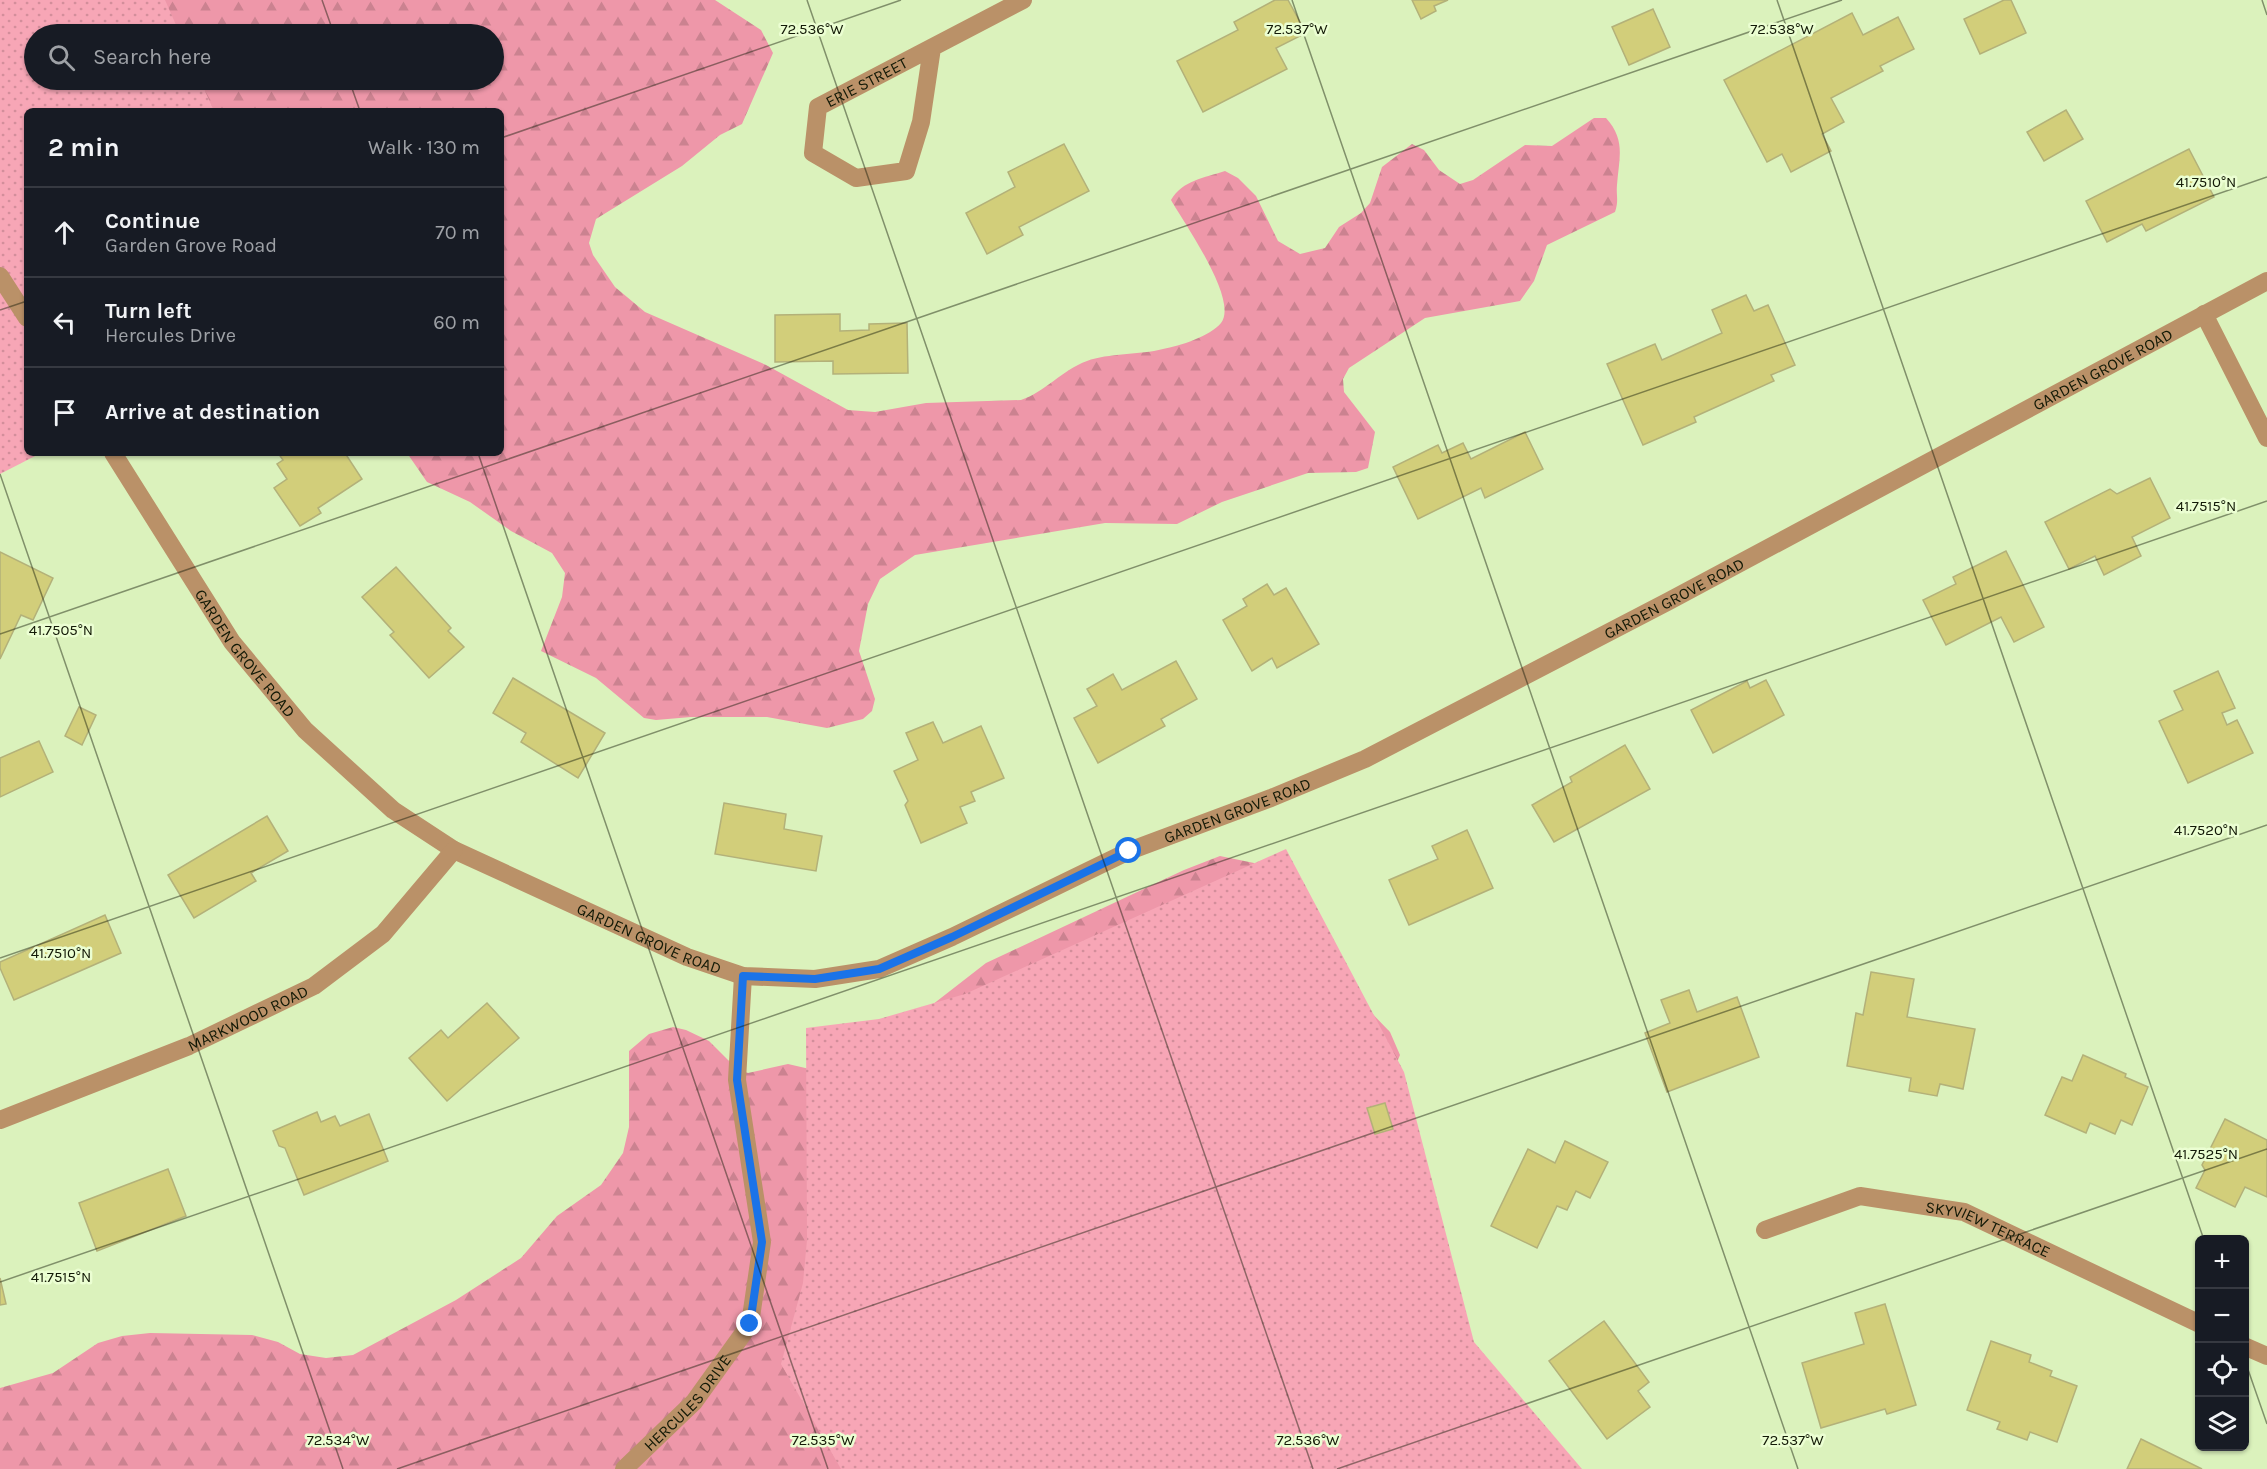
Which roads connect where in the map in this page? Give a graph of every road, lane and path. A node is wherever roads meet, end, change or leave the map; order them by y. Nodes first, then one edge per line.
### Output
1 (1023, 0) edge
2 (932, 48) junction
3 (0, 276) edge
4 (2267, 281) edge
5 (24, 313) edge
6 (2204, 314) junction
7 (2267, 438) edge
8 (115, 456) edge
9 (454, 850) junction
10 (743, 976) junction
11 (0, 1120) edge
12 (1765, 1230) dead end
13 (2195, 1322) edge
14 (2249, 1348) edge
15 (2267, 1356) edge
16 (624, 1469) edge

1 - 2 street, ERIE STREET
2 - 2 street, ERIE STREET
3 - 5 street
4 - 6 street, GARDEN GROVE ROAD
6 - 7 street
6 - 10 street, GARDEN GROVE ROAD
8 - 9 street, GARDEN GROVE ROAD
9 - 10 street, GARDEN GROVE ROAD
9 - 11 street, MARKWOOD ROAD
10 - 16 street, HERCULES DRIVE
12 - 13 street, SKYVIEW TERRACE
14 - 15 street

